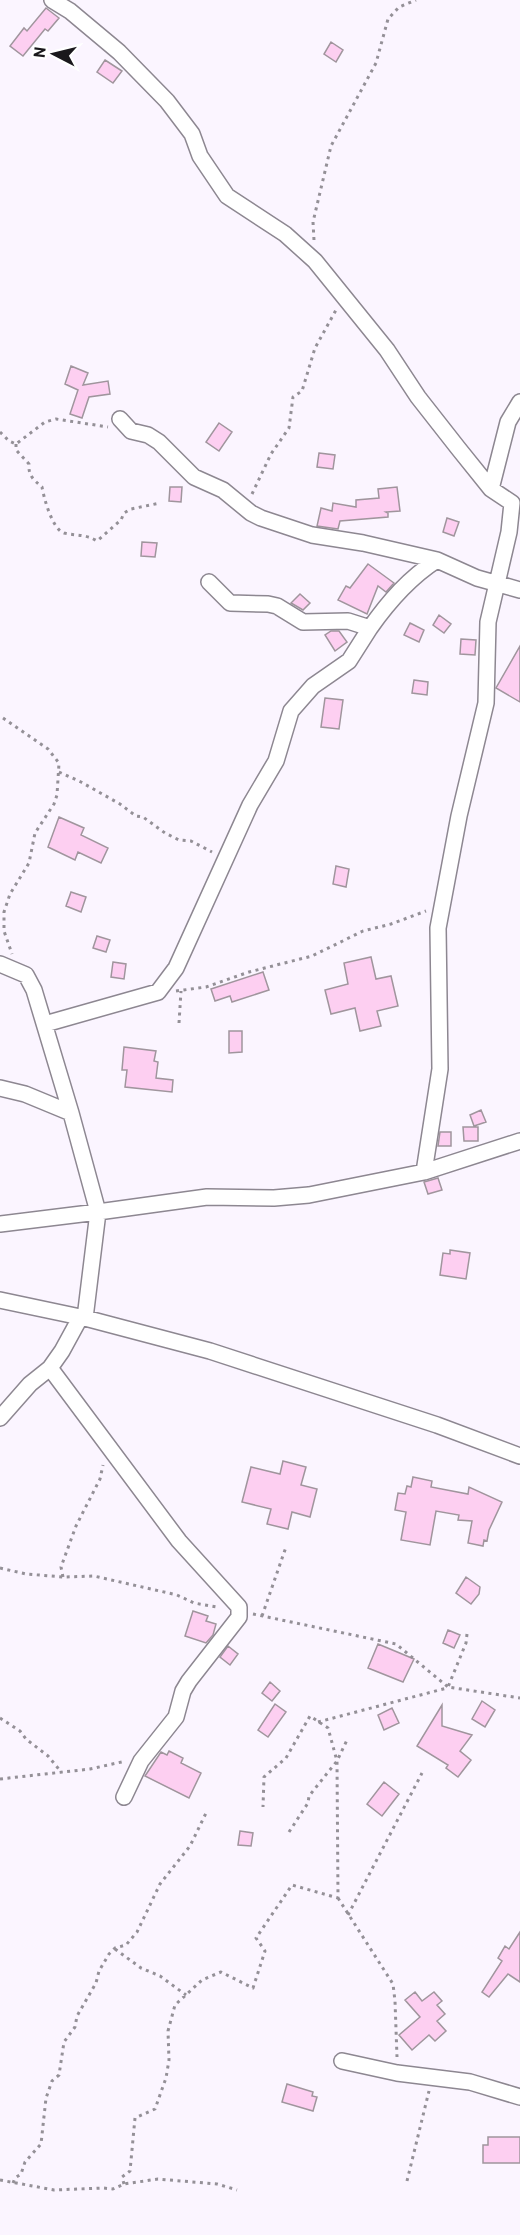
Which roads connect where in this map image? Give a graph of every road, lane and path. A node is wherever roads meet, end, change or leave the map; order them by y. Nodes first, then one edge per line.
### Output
1 (52, 0) edge
2 (416, 0) edge
3 (315, 261) junction
4 (341, 291) junction
5 (520, 402) edge
6 (120, 419) dead end
7 (131, 431) junction
8 (0, 432) edge
9 (16, 444) junction
10 (491, 489) junction
11 (160, 503) dead end
12 (245, 507) junction
13 (437, 560) junction
14 (209, 582) dead end
15 (495, 584) junction
16 (520, 590) edge
17 (370, 628) junction
18 (3, 718) dead end
19 (59, 772) junction
20 (225, 862) junction
21 (441, 904) junction
22 (0, 964) edge
23 (26, 975) junction
24 (181, 991) junction
25 (158, 992) junction
26 (179, 1023) dead end
27 (45, 1024) junction
28 (0, 1088) edge
29 (71, 1113) junction
30 (520, 1141) edge
31 (501, 1148) junction
32 (520, 1149) edge
33 (424, 1172) junction
34 (98, 1212) junction
35 (0, 1224) edge
36 (0, 1300) edge
37 (82, 1318) junction
38 (50, 1368) junction
39 (0, 1418) edge
40 (108, 1446) junction
41 (520, 1455) edge
42 (286, 1547) dead end
43 (0, 1568) edge
44 (63, 1577) junction
45 (240, 1612) junction
46 (262, 1616) junction
47 (467, 1634) dead end
48 (448, 1688) junction
49 (520, 1698) edge
50 (0, 1718) edge
51 (318, 1722) junction
52 (347, 1740) dead end
53 (144, 1757) junction
54 (337, 1761) junction
55 (62, 1773) junction
56 (422, 1773) dead end
57 (0, 1779) edge
58 (124, 1797) dead end
59 (263, 1807) dead end
60 (207, 1811) dead end
61 (289, 1832) dead end
62 (338, 1898) junction
63 (348, 1915) junction
64 (115, 1948) junction
65 (186, 1995) junction
66 (342, 2061) dead end
67 (397, 2073) junction
68 (433, 2078) junction
69 (520, 2097) edge
70 (0, 2180) edge
71 (406, 2181) dead end
72 (13, 2183) junction
73 (124, 2184) junction
74 (237, 2190) dead end

1 - 3 street
2 - 3 path
3 - 4 street
4 - 10 street
4 - 12 path
5 - 10 street
6 - 7 street
7 - 9 path
7 - 12 street
8 - 9 path
9 - 11 path
10 - 15 street
12 - 13 street
13 - 15 street
13 - 17 street
14 - 17 street
15 - 16 street
15 - 21 street
17 - 20 street
18 - 19 path
19 - 20 path
19 - 23 path
20 - 25 street
21 - 24 path
21 - 33 street
22 - 23 street
23 - 27 street
24 - 25 path
24 - 26 path
25 - 27 street
27 - 29 street
28 - 29 street
29 - 34 street
30 - 31 street
31 - 32 street
31 - 33 street
33 - 34 street
34 - 35 street
34 - 37 street
36 - 37 street
37 - 38 street
37 - 41 street
38 - 39 street
38 - 40 street
40 - 44 path
40 - 45 street
42 - 46 path
43 - 44 path
44 - 45 path
45 - 46 path
45 - 53 street
46 - 48 path
47 - 48 path
48 - 49 path
48 - 51 path
50 - 55 path
51 - 54 path
51 - 59 path
52 - 54 path
53 - 55 path
53 - 58 street
54 - 61 path
54 - 62 path
55 - 57 path
56 - 63 path
60 - 64 path
62 - 63 path
62 - 65 path
63 - 67 path
64 - 65 path
64 - 72 path
65 - 73 path
66 - 67 street
67 - 68 street
68 - 69 street
68 - 71 path
70 - 72 path
72 - 73 path
73 - 74 path

